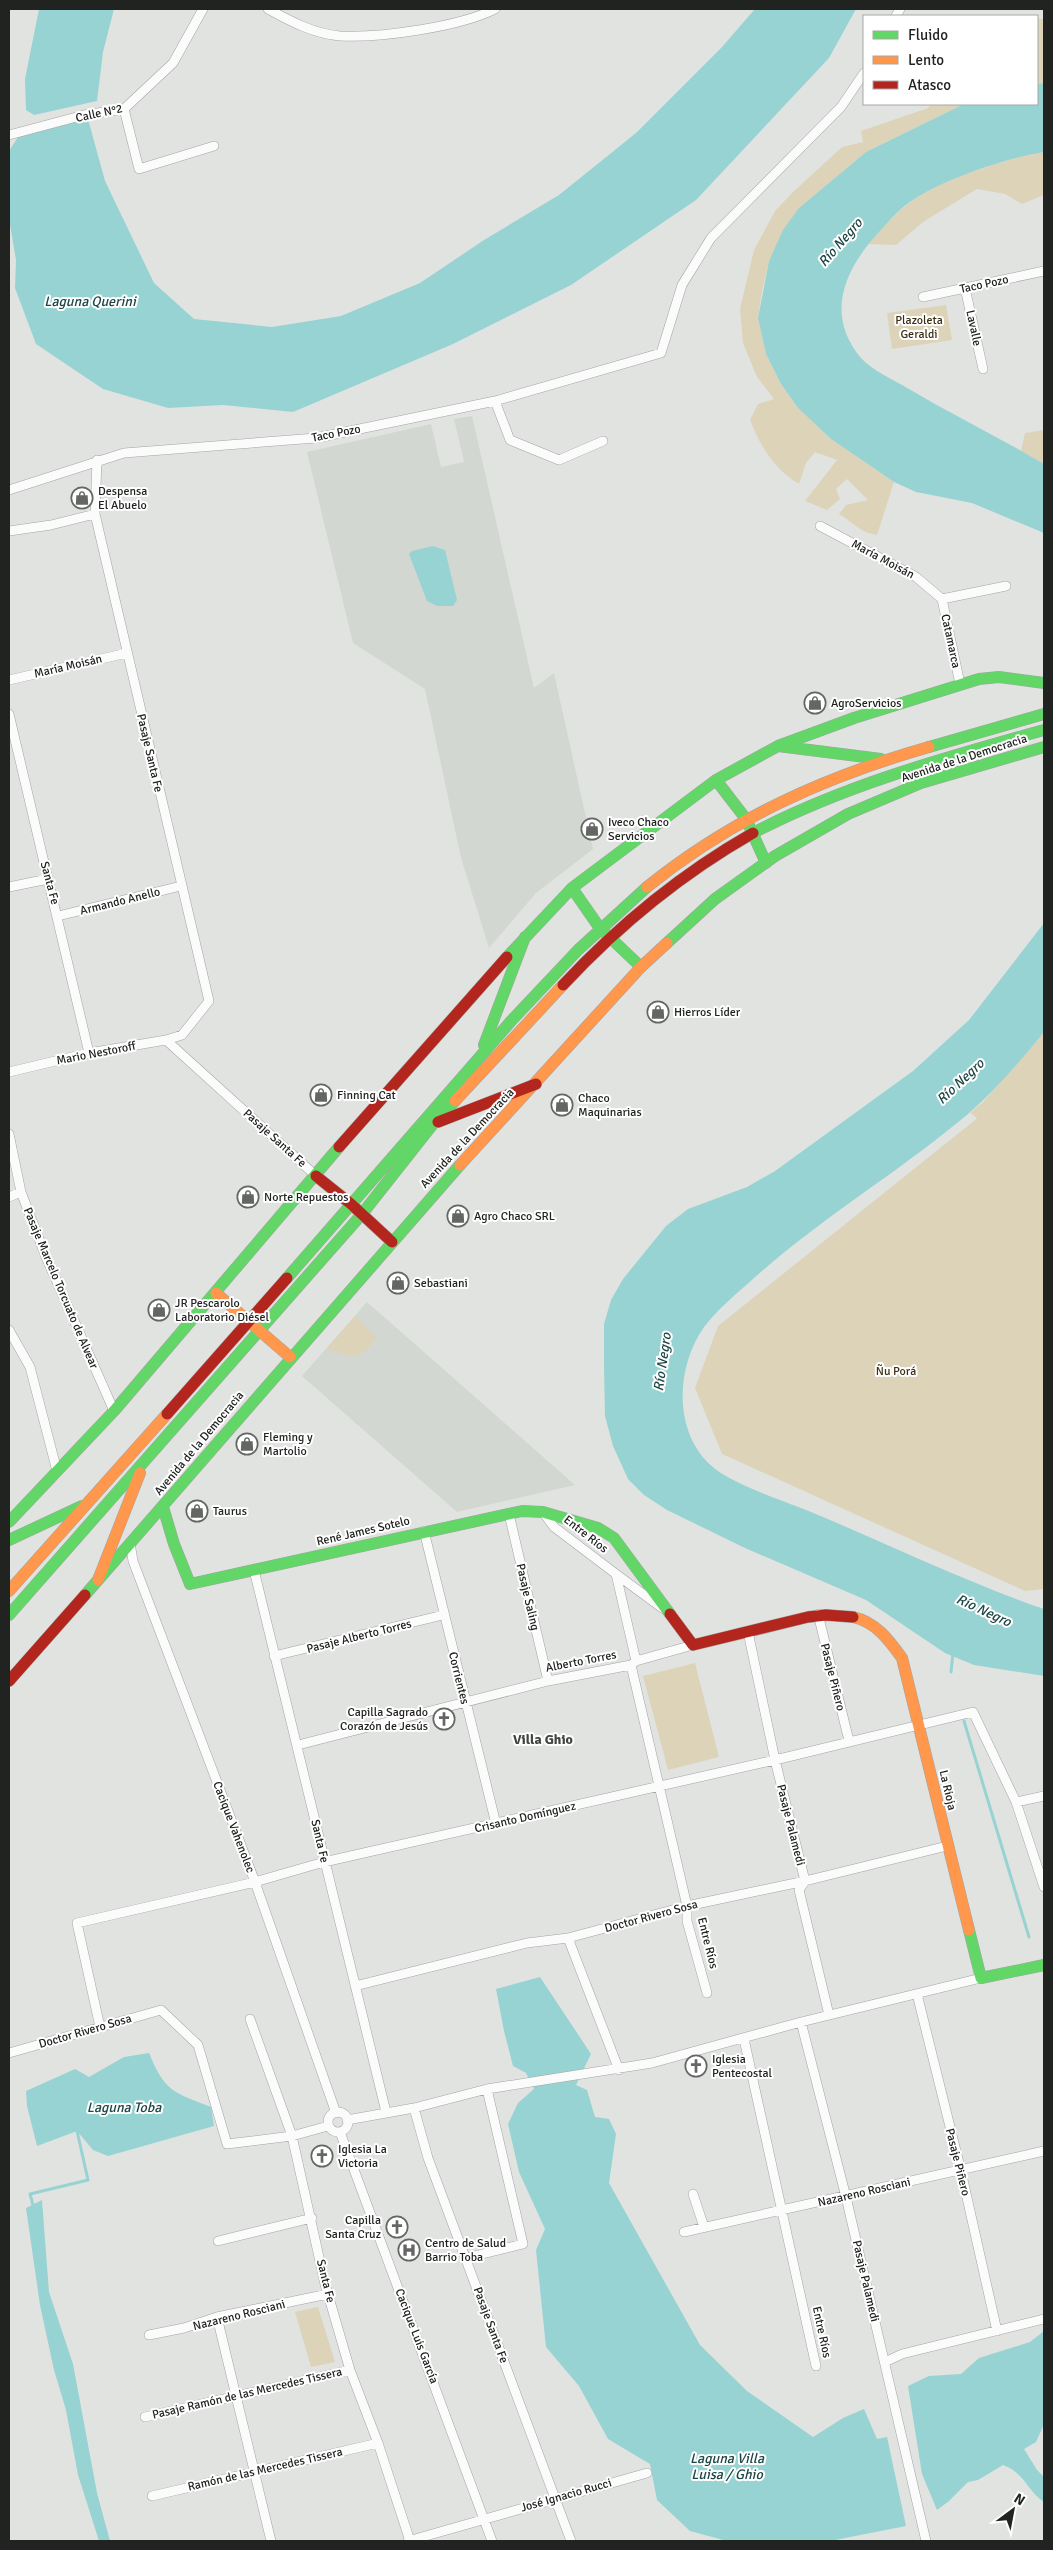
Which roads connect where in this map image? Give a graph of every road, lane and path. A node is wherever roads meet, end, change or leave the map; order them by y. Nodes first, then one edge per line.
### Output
1 (203, 9) edge
2 (268, 9) edge
3 (495, 9) edge
4 (863, 74) edge
5 (124, 109) junction
6 (9, 135) edge
7 (214, 146) dead end
8 (1044, 271) edge
9 (965, 288) junction
10 (923, 297) dead end
11 (983, 369) dead end
12 (494, 401) junction
13 (603, 441) dead end
14 (97, 460) junction
15 (9, 490) edge
16 (95, 514) junction
17 (820, 526) dead end
18 (9, 532) edge
19 (1006, 586) dead end
20 (942, 599) junction
21 (127, 653) junction
22 (9, 680) edge
23 (1044, 683) edge
24 (960, 684) junction
25 (9, 714) edge
26 (1044, 714) edge
27 (1044, 730) edge
28 (778, 746) junction
29 (1044, 747) edge
30 (883, 759) junction
31 (716, 780) junction
32 (746, 819) junction
33 (753, 833) junction
34 (766, 863) junction
35 (48, 879) junction
36 (181, 886) junction
37 (9, 887) edge
38 (572, 888) junction
39 (58, 916) junction
40 (599, 927) junction
41 (525, 937) junction
42 (610, 937) junction
43 (641, 967) junction
44 (182, 1035) joint
45 (166, 1040) junction
46 (89, 1053) junction
47 (481, 1053) junction
48 (9, 1072) edge
49 (536, 1084) junction
50 (433, 1124) junction
51 (9, 1134) edge
52 (316, 1176) junction
53 (20, 1192) junction
54 (9, 1197) edge
55 (351, 1204) junction
56 (362, 1214) junction
57 (392, 1242) junction
58 (216, 1293) junction
59 (247, 1321) junction
60 (9, 1330) edge
61 (259, 1330) junction
62 (290, 1357) junction
63 (114, 1411) junction
64 (154, 1449) junction
65 (57, 1471) junction
66 (86, 1504) junction
67 (163, 1507) junction
68 (543, 1512) junction
69 (509, 1514) junction
70 (9, 1522) edge
71 (424, 1531) junction
72 (9, 1540) edge
73 (130, 1543) junction
74 (254, 1570) junction
75 (616, 1574) junction
76 (98, 1580) junction
77 (9, 1591) edge
78 (669, 1614) junction
79 (818, 1614) junction
80 (9, 1615) edge
81 (444, 1615) junction
82 (867, 1621) joint
83 (748, 1632) junction
84 (693, 1646) junction
85 (274, 1656) junction
86 (633, 1663) junction
87 (9, 1681) edge
88 (548, 1681) junction
89 (465, 1703) junction
90 (918, 1724) junction
91 (849, 1741) junction
92 (298, 1745) junction
93 (775, 1760) junction
94 (660, 1784) junction
95 (1044, 1796) edge
96 (1016, 1802) junction
97 (496, 1824) junction
98 (947, 1846) junction
99 (324, 1862) junction
100 (805, 1881) junction
101 (255, 1882) junction
102 (1044, 1887) edge
103 (687, 1906) junction
104 (568, 1938) junction
105 (1044, 1967) edge
106 (981, 1978) junction
107 (355, 1986) junction
108 (707, 1994) dead end
109 (917, 1994) junction
110 (829, 2015) junction
111 (250, 2019) dead end
112 (801, 2022) junction
113 (100, 2027) junction
114 (744, 2039) junction
115 (9, 2053) edge
116 (618, 2070) junction
117 (487, 2089) junction
118 (414, 2108) junction
119 (386, 2112) junction
120 (336, 2113) junction
121 (347, 2120) junction
122 (328, 2126) junction
123 (340, 2132) junction
124 (292, 2136) junction
125 (1044, 2151) edge
126 (961, 2170) junction
127 (693, 2194) dead end
128 (846, 2197) junction
129 (783, 2210) junction
130 (312, 2218) junction
131 (704, 2227) junction
132 (684, 2232) dead end
133 (218, 2241) dead end
134 (466, 2258) junction
135 (328, 2294) junction
136 (217, 2318) junction
137 (1044, 2319) edge
138 (997, 2331) junction
139 (149, 2335) dead end
140 (885, 2362) junction
141 (816, 2366) dead end
142 (350, 2370) junction
143 (236, 2397) junction
144 (145, 2417) dead end
145 (378, 2442) junction
146 (254, 2471) junction
147 (647, 2473) dead end
148 (152, 2496) dead end
149 (554, 2498) junction
150 (485, 2519) junction
151 (271, 2541) edge
152 (410, 2541) edge
153 (492, 2541) edge
154 (572, 2541) edge
155 (926, 2541) edge

1 - 5 street, Calle N°2
2 - 3 street
4 - 12 street, Taco Pozo
5 - 6 street, Calle N°2
5 - 7 street
8 - 9 street, Taco Pozo
9 - 10 street, Taco Pozo
9 - 11 street, Lavalle
12 - 13 street
12 - 14 street, Taco Pozo
14 - 15 street, Taco Pozo
14 - 16 street, Pasaje Santa Fe
16 - 18 street
16 - 21 street, Pasaje Santa Fe
17 - 20 street, María Moisán
19 - 20 street
20 - 24 street, Catamarca
21 - 22 street, María Moisán
21 - 36 street, Pasaje Santa Fe
23 - 24 main road
24 - 28 main road
25 - 35 street, Santa Fe
26 - 30 main road, Avenida de la Democracia
27 - 33 main road, Avenida de la Democracia
28 - 30 main road
28 - 31 main road
29 - 34 main road, Avenida de la Democracia
30 - 32 main road, Avenida de la Democracia
31 - 32 main road
31 - 38 main road
32 - 33 main road
32 - 40 main road, Avenida de la Democracia
33 - 34 main road
33 - 42 main road, Avenida de la Democracia
34 - 43 main road, Avenida de la Democracia
35 - 37 street
35 - 39 street, Santa Fe
36 - 39 street, Armando Anello
36 - 44 street, Pasaje Santa Fe
38 - 40 main road
38 - 41 main road
39 - 46 street, Santa Fe
40 - 42 main road
40 - 47 main road, Avenida de la Democracia
41 - 47 main road
41 - 52 main road
42 - 43 main road
42 - 50 main road, Avenida de la Democracia
43 - 49 main road, Avenida de la Democracia
44 - 45 street, Mario Nestoroff
45 - 46 street, Mario Nestoroff
45 - 52 street, Pasaje Santa Fe
46 - 48 street, Mario Nestoroff
47 - 55 main road, Avenida de la Democracia
49 - 50 main road
49 - 57 main road, Avenida de la Democracia
50 - 56 main road, Avenida de la Democracia
51 - 53 street, Pasaje Marcelo Torcuato de Alvear
52 - 55 main road
52 - 58 main road
53 - 54 street
53 - 63 street, Pasaje Marcelo Torcuato de Alvear
55 - 56 main road
55 - 59 main road, Avenida de la Democracia
56 - 57 main road
56 - 61 main road, Avenida de la Democracia
57 - 62 main road, Avenida de la Democracia
58 - 59 main road
58 - 63 main road
59 - 61 main road
59 - 66 main road, Avenida de la Democracia
60 - 65 street
61 - 62 main road
61 - 64 main road, Avenida de la Democracia
62 - 67 main road, Avenida de la Democracia
63 - 65 main road
64 - 76 main road
64 - 80 main road, Avenida de la Democracia
65 - 70 main road
66 - 72 main road
66 - 77 main road, Avenida de la Democracia
67 - 73 main road, Avenida de la Democracia
67 - 74 main road, René James Sotelo
68 - 69 main road, René James Sotelo
68 - 75 street, Entre Ríos
68 - 78 main road, Entre Ríos
69 - 71 main road, René James Sotelo
69 - 88 street, Pasaje Saling
71 - 74 main road, René James Sotelo
71 - 81 street, Corrientes
73 - 76 main road, Avenida de la Democracia
73 - 101 street, Cacique Vahenolec
74 - 85 street, Santa Fe
75 - 78 street
75 - 86 street, Entre Ríos
76 - 87 main road, Avenida de la Democracia
78 - 84 main road, Entre Ríos
79 - 82 main road, Alberto Torres
79 - 83 main road, Alberto Torres
79 - 91 street, Pasaje Piñero
81 - 85 street, Pasaje Alberto Torres
81 - 89 street, Corrientes
82 - 90 main road, La Rioja
83 - 84 main road, Alberto Torres
83 - 93 street, Pasaje Palamedi
84 - 86 street, Alberto Torres
85 - 92 street, Santa Fe
86 - 88 street, Alberto Torres
86 - 94 street, Entre Ríos
88 - 89 street, Alberto Torres
89 - 92 street, Alberto Torres
89 - 97 street, Corrientes
90 - 91 street, Crisanto Domínguez
90 - 96 street, Crisanto Domínguez
90 - 98 main road, La Rioja
91 - 93 street, Crisanto Domínguez
92 - 99 street, Santa Fe
93 - 94 street, Crisanto Domínguez
93 - 100 street, Pasaje Palamedi
94 - 97 street, Crisanto Domínguez
94 - 103 street, Entre Ríos
95 - 96 street
96 - 102 street
97 - 99 street, Crisanto Domínguez
98 - 100 street, Doctor Rivero Sosa
98 - 106 main road, La Rioja
99 - 101 street, Crisanto Domínguez
99 - 107 street, Santa Fe
100 - 103 street, Doctor Rivero Sosa
100 - 110 street, Pasaje Palamedi
101 - 113 street, Crisanto Domínguez
101 - 120 street, Cacique Vahenolec
103 - 104 street, Doctor Rivero Sosa
103 - 108 street, Entre Ríos
104 - 107 street, Doctor Rivero Sosa
104 - 116 street
105 - 106 main road
106 - 109 street
107 - 119 street, Santa Fe
109 - 110 street
109 - 126 street, Pasaje Piñero
110 - 112 street
111 - 124 street, Santa Fe
112 - 114 street
112 - 128 street, Pasaje Palamedi
113 - 115 street, Doctor Rivero Sosa
113 - 124 street, Doctor Rivero Sosa
114 - 116 street
114 - 129 street, Entre Ríos
116 - 117 street
117 - 118 street
117 - 134 street
118 - 119 street
118 - 134 street, Pasaje Santa Fe
119 - 121 street
120 - 121 street
120 - 122 street
121 - 123 street
122 - 123 street
122 - 124 street
123 - 150 street, Cacique Luis García
124 - 130 street, Santa Fe
125 - 126 street, Nazareno Rosciani
126 - 128 street, Nazareno Rosciani
126 - 138 street, Pasaje Piñero
127 - 131 street
128 - 129 street, Nazareno Rosciani
128 - 140 street, Pasaje Palamedi
129 - 131 street, Nazareno Rosciani
129 - 141 street, Entre Ríos
130 - 133 street
130 - 135 street, Santa Fe
131 - 132 street, Nazareno Rosciani
134 - 149 street, Pasaje Santa Fe
135 - 136 street, Nazareno Rosciani
135 - 142 street, Santa Fe
136 - 139 street, Nazareno Rosciani
136 - 143 street
137 - 138 street
138 - 140 street
140 - 155 street, Pasaje Palamedi
142 - 143 street, Pasaje Ramón de las Mercedes Tissera
142 - 145 street, Santa Fe
143 - 144 street, Pasaje Ramón de las Mercedes Tissera
143 - 146 street
145 - 146 street, Ramón de las Mercedes Tissera
145 - 152 street, Santa Fe
146 - 148 street, Ramón de las Mercedes Tissera
146 - 151 street
147 - 149 street, José Ignacio Rucci
149 - 150 street, José Ignacio Rucci
149 - 154 street, Pasaje Santa Fe
150 - 152 street
150 - 153 street, Cacique Luis García

